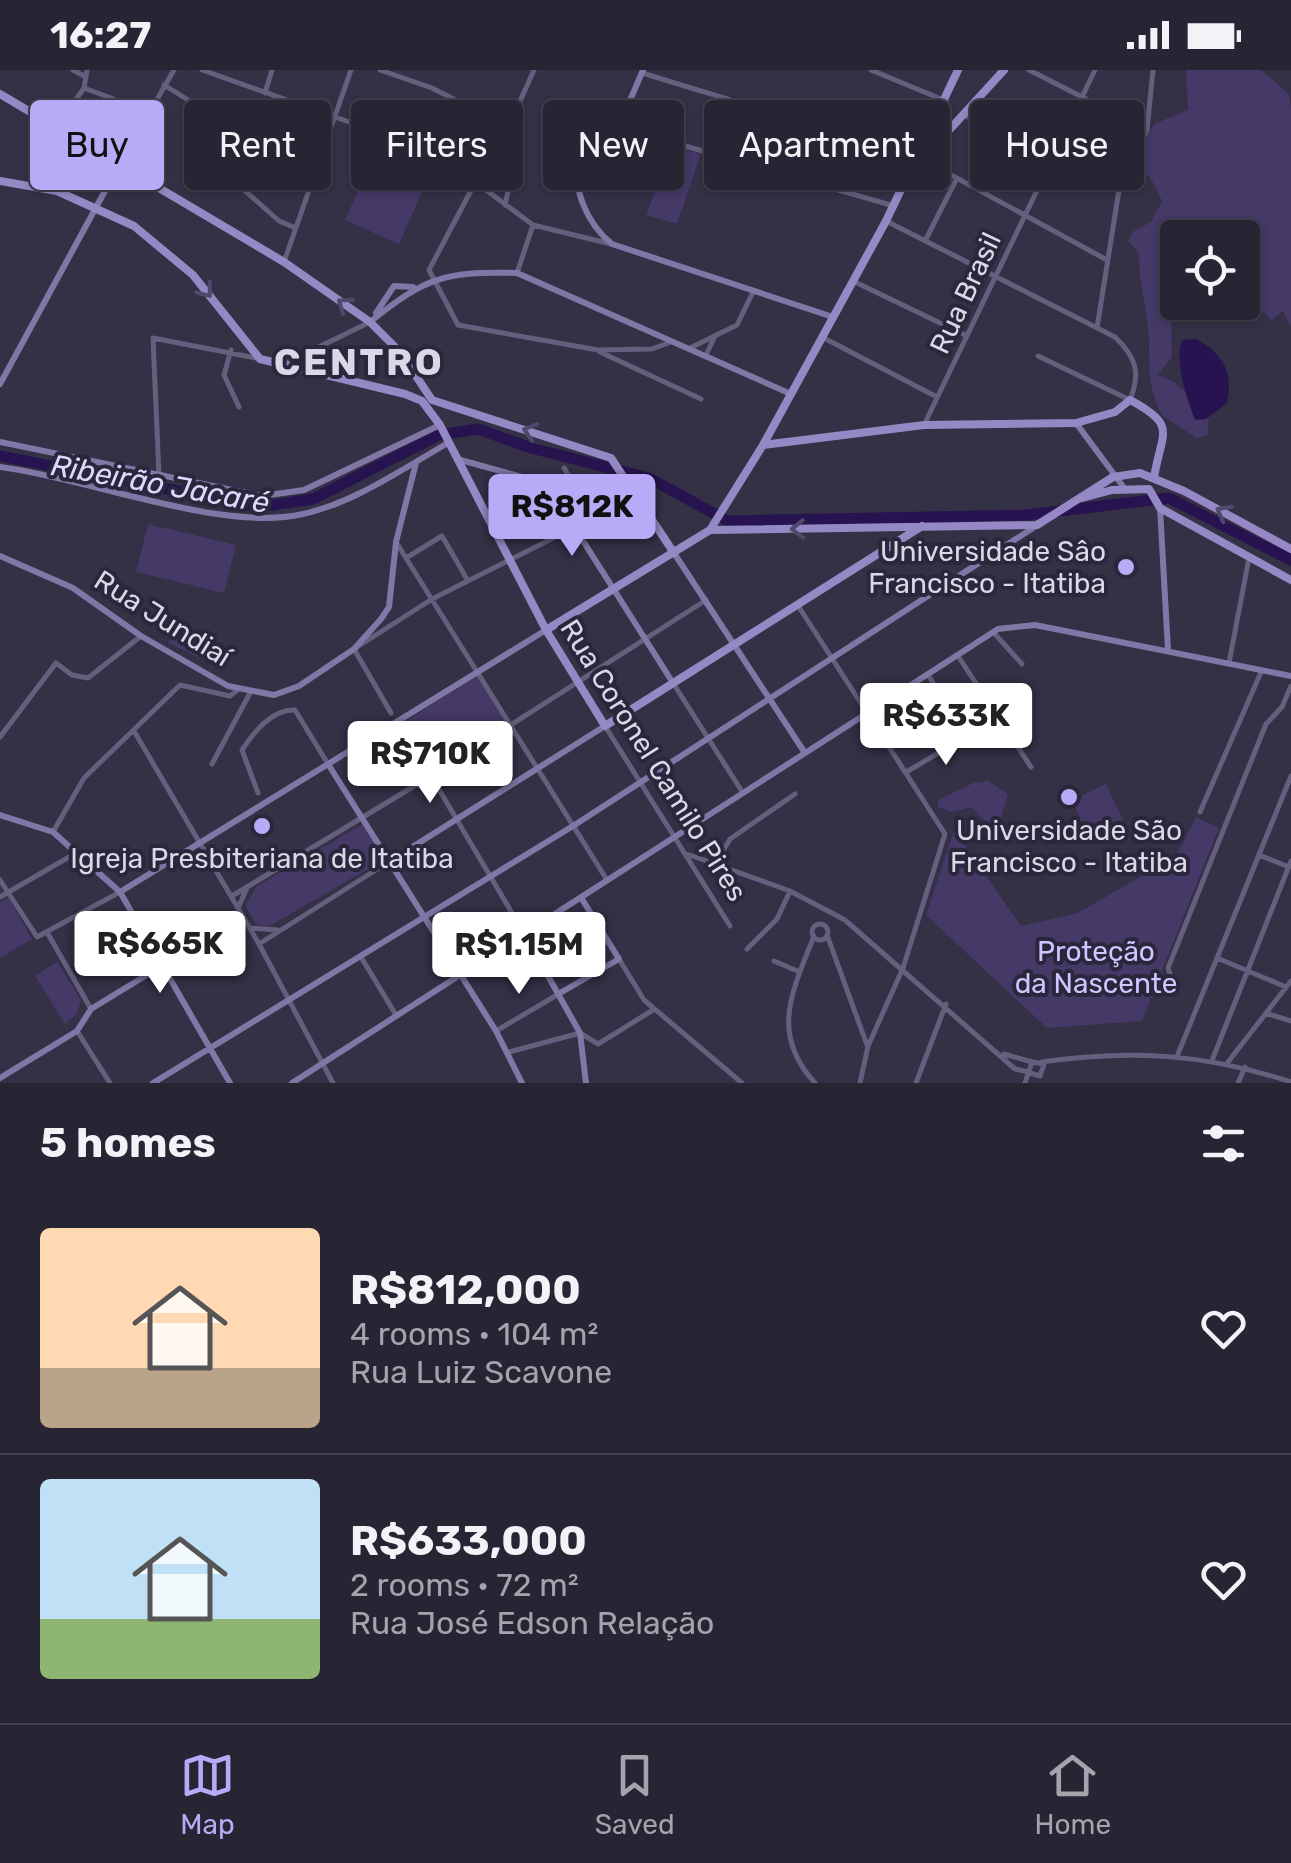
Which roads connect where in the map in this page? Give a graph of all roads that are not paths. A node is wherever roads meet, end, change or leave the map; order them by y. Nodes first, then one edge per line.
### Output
1 (73, 70) edge
2 (174, 70) edge
3 (202, 70) edge
4 (272, 70) edge
5 (351, 70) edge
6 (380, 70) edge
7 (871, 70) edge
8 (958, 70) edge
9 (1004, 70) edge
10 (1029, 70) edge
11 (1094, 70) edge
12 (1153, 70) edge
13 (530, 71) edge
14 (642, 71) edge
15 (87, 74) edge
16 (164, 85) junction
17 (84, 88) junction
18 (264, 93) junction
19 (0, 94) edge
20 (1081, 98) junction
21 (76, 100) edge
22 (116, 100) edge
23 (156, 100) edge
24 (188, 100) edge
25 (456, 100) edge
26 (519, 100) edge
27 (630, 100) edge
28 (735, 100) edge
29 (943, 100) edge
30 (945, 100) edge
31 (30, 111) edge
32 (962, 114) junction
33 (335, 117) junction
34 (970, 118) edge
35 (351, 123) edge
36 (950, 127) edge
37 (331, 129) edge
38 (1147, 130) junction
39 (1144, 136) edge
40 (684, 146) edge
41 (950, 174) edge
42 (957, 178) junction
43 (0, 182) edge
44 (105, 190) edge
45 (158, 190) edge
46 (244, 190) edge
47 (310, 190) edge
48 (471, 190) edge
49 (485, 190) edge
50 (509, 190) edge
51 (579, 190) edge
52 (902, 190) edge
53 (1036, 190) edge
54 (1119, 190) edge
55 (505, 205) junction
56 (894, 206) junction
57 (94, 208) junction
58 (1023, 216) junction
59 (886, 221) junction
60 (534, 224) junction
61 (296, 228) junction
62 (926, 241) junction
63 (612, 244) junction
64 (1107, 260) junction
65 (284, 262) junction
66 (518, 274) junction
67 (995, 277) junction
68 (433, 280) junction
69 (854, 280) junction
70 (403, 286) junction
71 (414, 287) junction
72 (754, 292) junction
73 (402, 296) junction
74 (833, 317) junction
75 (370, 322) junction
76 (1097, 328) junction
77 (715, 336) junction
78 (968, 336) junction
79 (822, 337) junction
80 (672, 342) junction
81 (690, 348) junction
82 (232, 350) junction
83 (598, 350) junction
84 (706, 355) junction
85 (1038, 356) dead end
86 (260, 359) junction
87 (281, 365) junction
88 (418, 383) junction
89 (0, 384) edge
90 (405, 394) junction
91 (790, 394) junction
92 (937, 397) junction
93 (701, 399) dead end
94 (1130, 400) junction
95 (239, 408) dead end
96 (461, 410) junction
97 (1097, 418) junction
98 (1076, 423) junction
99 (924, 425) junction
100 (440, 426) junction
101 (1086, 433) junction
102 (0, 442) edge
103 (447, 442) junction
104 (764, 445) junction
105 (456, 458) junction
106 (416, 464) junction
107 (0, 467) edge
108 (564, 468) dead end
109 (1154, 473) junction
110 (159, 474) junction
111 (1119, 484) junction
112 (637, 496) junction
113 (1078, 499) junction
114 (1160, 507) junction
115 (595, 518) junction
116 (1037, 525) junction
117 (922, 526) junction
118 (887, 528) junction
119 (574, 529) junction
120 (710, 530) junction
121 (396, 542) junction
122 (896, 544) junction
123 (1291, 549) edge
124 (674, 553) junction
125 (0, 556) edge
126 (1250, 557) junction
127 (406, 558) junction
128 (510, 560) junction
129 (1291, 580) edge
130 (468, 581) junction
131 (613, 590) junction
132 (432, 599) junction
133 (706, 600) junction
134 (797, 604) junction
135 (546, 630) junction
136 (993, 632) junction
137 (140, 636) junction
138 (645, 639) junction
139 (734, 644) junction
140 (354, 649) junction
141 (1168, 650) junction
142 (958, 656) junction
143 (834, 659) junction
144 (1022, 664) dead end
145 (1229, 664) junction
146 (1262, 670) junction
147 (479, 672) junction
148 (928, 675) junction
149 (1291, 676) edge
150 (578, 682) junction
151 (673, 683) junction
152 (1291, 686) edge
153 (239, 689) junction
154 (250, 693) junction
155 (770, 700) junction
156 (870, 712) junction
157 (392, 713) dead end
158 (512, 724) junction
159 (605, 726) junction
160 (134, 731) junction
161 (0, 736) edge
162 (709, 740) junction
163 (804, 753) junction
164 (212, 764) dead end
165 (328, 764) junction
166 (1031, 767) dead end
167 (537, 768) junction
168 (908, 771) junction
169 (431, 776) junction
170 (1291, 776) edge
171 (640, 783) junction
172 (258, 793) dead end
173 (743, 793) junction
174 (795, 794) dead end
175 (1200, 812) dead end
176 (0, 815) edge
177 (363, 818) junction
178 (458, 818) junction
179 (573, 826) junction
180 (53, 832) junction
181 (676, 838) junction
182 (201, 842) junction
183 (76, 853) junction
184 (684, 854) junction
185 (1258, 854) junction
186 (390, 861) junction
187 (715, 864) junction
188 (1290, 864) edge
189 (492, 876) junction
190 (0, 880) edge
191 (608, 882) junction
192 (249, 886) junction
193 (790, 891) junction
194 (9, 892) junction
195 (120, 892) junction
196 (232, 896) junction
197 (0, 897) edge
198 (582, 899) junction
199 (825, 907) junction
200 (240, 912) junction
201 (832, 912) junction
202 (427, 918) junction
203 (822, 925) junction
204 (730, 926) dead end
205 (250, 928) junction
206 (282, 930) junction
207 (48, 934) junction
208 (526, 935) junction
209 (827, 935) junction
210 (814, 936) junction
211 (259, 944) junction
212 (747, 948) dead end
213 (361, 957) junction
214 (1217, 958) junction
215 (619, 959) junction
216 (774, 961) dead end
217 (163, 964) junction
218 (902, 968) junction
219 (1248, 971) junction
220 (800, 972) junction
221 (461, 975) junction
222 (1171, 978) dead end
223 (1289, 984) edge
224 (560, 994) junction
225 (289, 1001) junction
226 (946, 1004) junction
227 (91, 1009) junction
228 (653, 1010) junction
229 (1266, 1013) junction
230 (396, 1016) junction
231 (1291, 1022) edge
232 (77, 1030) junction
233 (496, 1031) junction
234 (580, 1033) junction
235 (868, 1046) junction
236 (210, 1049) junction
237 (508, 1052) junction
238 (1004, 1054) junction
239 (1178, 1054) junction
240 (1212, 1059) junction
241 (1032, 1062) junction
242 (1042, 1062) junction
243 (1228, 1062) junction
244 (324, 1064) junction
245 (1246, 1067) junction
246 (1029, 1072) junction
247 (1042, 1074) junction
248 (0, 1078) edge
249 (811, 1081) edge
250 (1291, 1082) edge
251 (110, 1083) edge
252 (153, 1083) edge
253 (230, 1083) edge
254 (292, 1083) edge
255 (333, 1083) edge
256 (522, 1083) edge
257 (586, 1083) edge
258 (742, 1083) edge
259 (860, 1083) edge
260 (916, 1083) edge
261 (1025, 1083) edge
262 (1034, 1083) edge
263 (1052, 1083) edge
264 (1238, 1083) edge

1 - 15 street
2 - 16 street
3 - 18 street
4 - 18 street
5 - 33 street
6 - 25 street
7 - 29 street
8 - 30 main road
9 - 32 main road
10 - 20 street
11 - 20 street, Rua Brasil
12 - 38 street
13 - 26 street
14 - 27 main road
14 - 28 street
15 - 17 street
16 - 23 street
16 - 24 street
17 - 21 street
17 - 22 street
18 - 33 street
19 - 31 main road
20 - 38 street
32 - 34 street
32 - 36 main road
33 - 35 street
33 - 37 street
38 - 39 street
40 - 56 street
41 - 42 street
42 - 58 street
42 - 62 street
43 - 57 main road
44 - 57 main road
45 - 65 main road
46 - 61 street
47 - 61 street
48 - 68 street
49 - 55 street
50 - 55 street
51 - 63 main road
52 - 56 main road
53 - 58 street, Rua Brasil
54 - 64 street
55 - 60 street
56 - 59 main road
57 -> 86 main road
57 - 89 main road
58 - 64 street
58 - 67 street, Rua Brasil
59 - 62 street
59 - 69 main road
60 - 63 street
60 - 66 street
61 - 65 street
62 - 67 street
63 - 72 main road
64 - 76 street
75 -> 65 main road
66 - 68 main road
66 - 80 main road
67 - 76 street
67 - 78 street, Rua Brasil
68 - 71 main road
68 - 83 street
69 - 74 main road
69 - 78 street
70 - 71 main road
70 - 73 main road
70 - 75 main road
71 - 73 main road
72 - 74 main road
72 - 77 street
73 - 75 main road
74 - 79 main road
75 - 87 street
75 - 88 main road
76 - 94 street
77 - 81 street
77 - 84 street
78 - 92 street, Rua Brasil
79 - 91 main road
79 - 92 street
80 - 81 main road
80 - 83 street
81 - 84 main road
82 - 86 street
82 - 95 street
82 - 110 street
83 - 93 street
84 - 91 main road
85 - 94 street
86 - 87 main road
87 - 90 main road
88 - 90 main road
88 - 96 main road
90 - 100 main road
91 - 104 main road
92 - 99 street, Rua Brasil
94 - 97 main road
94 - 109 main road
96 - 100 main road
112 -> 96 main road
97 - 98 main road
97 - 101 main road
98 - 99 main road
98 - 101 main road
99 - 104 main road
100 - 103 main road, Rua Coronel Camilo Pires
100 - 110 main road
101 - 111 main road
102 - 110 main road
103 - 105 main road, Rua Coronel Camilo Pires
103 - 106 main road
104 - 120 main road
105 - 119 main road
105 - 128 main road, Rua Coronel Camilo Pires
106 - 107 main road
106 - 121 main road, Rua Jundiaí
108 - 115 street
109 - 111 main road
123 -> 109 main road
111 - 113 main road
111 - 113 main road
111 - 114 main road
112 - 115 street
112 - 124 main road
113 - 116 main road
114 - 126 main road
114 - 141 main road
115 - 119 street
116 - 117 main road
116 - 143 main road
117 - 118 main road
117 - 122 main road
118 -> 120 main road
118 - 122 main road
119 - 128 street
119 - 131 main road
120 - 124 main road
121 - 127 street
121 - 140 main road, Rua Jundiaí
122 - 134 main road
124 - 131 main road
124 - 133 main road
125 - 137 main road, Rua Jundiaí
126 - 129 main road
126 - 145 street
127 - 130 street
127 - 132 street
128 - 130 street
128 - 135 main road, Rua Coronel Camilo Pires
130 - 132 street
131 - 135 main road
131 - 138 main road
132 - 140 street
132 - 147 street
133 - 138 street
133 - 139 main road
134 - 139 main road
134 - 143 street
135 - 147 main road
135 - 150 main road, Rua Coronel Camilo Pires
136 - 141 main road
136 - 142 main road
136 - 144 street
137 - 153 main road, Rua Jundiaí
137 - 161 street
138 - 150 street
138 - 151 main road
139 - 151 main road
139 - 155 main road
140 - 154 main road, Rua Jundiaí
140 - 157 street
141 - 145 main road
142 - 148 main road
142 - 166 street
143 - 155 main road
143 - 156 street
145 - 146 main road
146 - 149 main road
146 - 175 street
147 - 158 street
147 - 165 main road
148 - 156 main road
148 - 168 street
150 - 158 street
150 - 159 main road, Rua Coronel Camilo Pires
151 - 159 main road
151 - 162 street
152 - 222 street
153 - 154 main road, Rua Jundiaí
153 - 160 street
154 - 164 street
155 - 162 main road
155 - 163 main road
156 - 163 main road
156 - 168 street
158 - 167 street
158 - 169 street
159 - 167 main road
159 - 171 street, Rua Coronel Camilo Pires
160 - 180 street
160 - 182 street
162 - 171 main road
162 - 173 street
163 - 173 main road
165 - 172 street
165 - 177 main road
165 - 182 main road
167 - 178 main road
167 - 179 street
168 - 218 street
169 - 177 street
169 - 178 street
170 - 185 street
171 - 179 main road
171 - 181 street, Rua Coronel Camilo Pires
173 - 181 main road
174 - 187 street
176 - 180 main road
177 - 186 main road
177 - 192 street
178 - 186 main road
178 - 189 street
179 - 189 main road
179 - 191 street
180 - 183 main road
181 - 184 street, Rua Coronel Camilo Pires
181 - 191 main road
182 - 195 main road
182 - 196 street
183 - 194 street
183 - 195 main road
184 - 187 street
184 - 204 street, Rua Coronel Camilo Pires
185 - 188 street
185 - 214 street
186 - 202 main road
186 - 206 street
187 - 193 street
188 - 219 street
189 - 202 main road
189 - 208 street
190 - 194 street
191 - 198 main road
192 - 196 street
192 - 200 street
193 - 199 street
193 - 212 street
194 - 197 street
194 - 207 street
195 - 207 street
195 - 217 main road
196 - 200 street
198 - 208 main road
198 - 215 main road
199 - 201 street
199 - 203 street
200 - 205 street
200 - 217 street
201 - 203 street
201 - 218 street
202 - 213 main road
202 - 221 main road
203 - 209 street
203 - 210 street
205 - 206 street
205 - 211 street
206 - 211 street
207 - 227 street
208 - 221 main road
208 - 224 main road
209 - 210 street
209 - 235 street
210 - 220 street
211 - 225 street
213 - 225 main road
213 - 230 street
214 - 219 street
214 - 239 street
215 - 224 main road
215 - 228 street
216 - 220 street
217 - 227 main road
217 - 236 main road
218 - 226 street
218 - 235 street
219 - 223 street
219 - 240 street
220 - 249 street
221 - 230 main road
221 - 233 main road
223 - 229 street
224 - 233 street
224 - 234 main road
225 - 236 main road
225 - 244 street
226 - 238 street
226 - 260 street
227 - 232 main road
228 - 234 street
228 - 258 street
229 - 231 street
229 - 243 street
230 - 244 main road
232 - 248 main road
232 - 251 street
233 - 237 main road
234 - 237 street
234 - 257 main road
235 - 259 street
236 - 252 main road
236 - 253 main road
237 - 256 main road
238 - 241 street
238 - 246 street
239 - 240 street
239 - 242 street
240 - 243 street
241 - 242 street
241 - 246 street
242 - 247 street
243 - 245 street
244 - 254 main road
244 - 255 street
245 - 250 street
245 - 264 street
246 - 247 street
246 - 261 street
247 - 262 street
247 - 263 street

